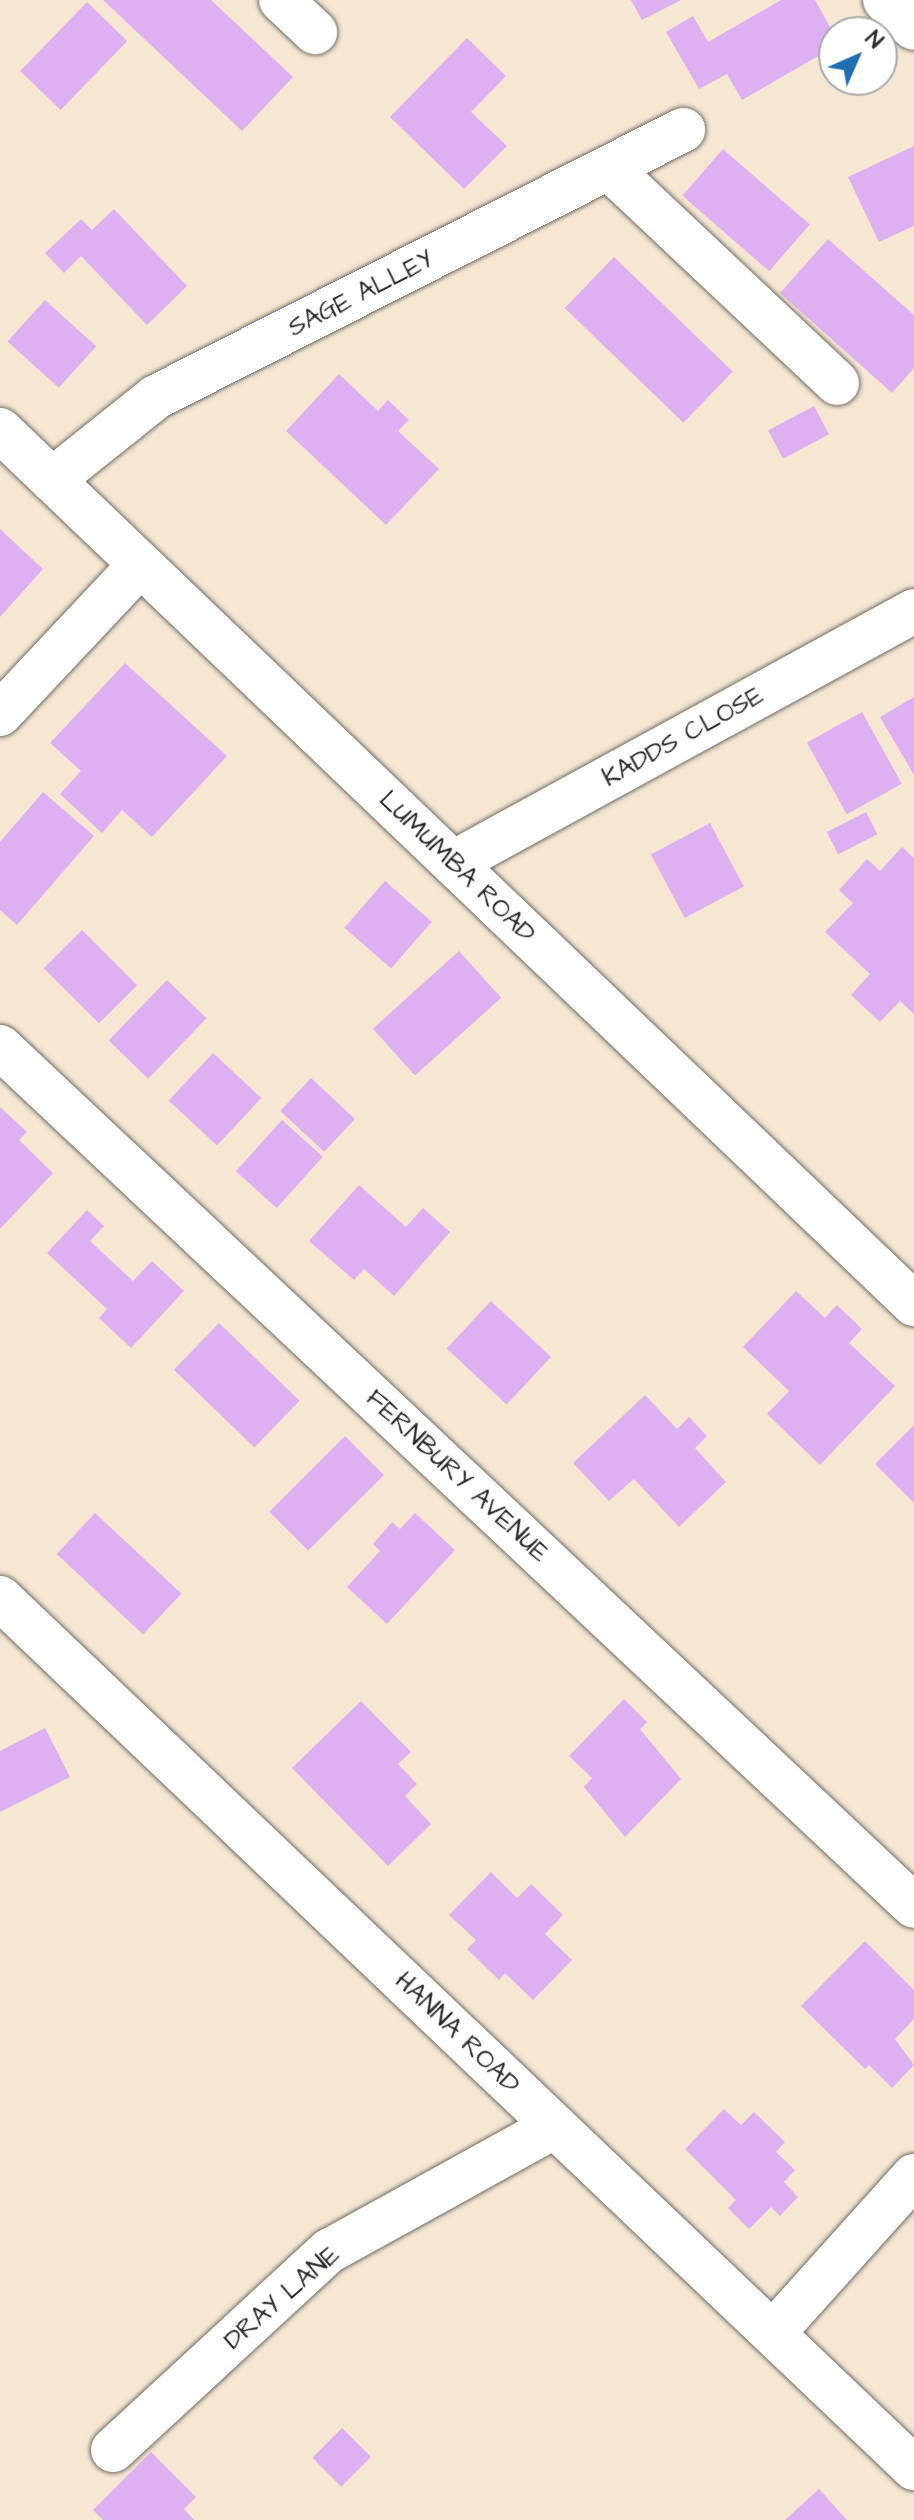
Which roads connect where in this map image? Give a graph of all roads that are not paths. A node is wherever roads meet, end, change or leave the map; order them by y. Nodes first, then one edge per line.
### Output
1 (281, 0) edge
2 (885, 0) edge
3 (914, 28) edge
4 (315, 32) dead end
5 (683, 130) dead end
6 (610, 169) junction
7 (837, 383) dead end
8 (0, 430) edge
9 (52, 480) junction
10 (140, 565) junction
11 (914, 611) edge
12 (0, 714) edge
13 (453, 863) junction
14 (0, 1047) edge
15 (914, 1304) edge
16 (0, 1598) edge
17 (914, 1906) edge
18 (555, 2126) junction
19 (914, 2176) edge
20 (773, 2333) junction
21 (113, 2450) dead end
22 (914, 2468) edge

1 - 4 street
2 - 3 street
5 - 6 street, SAGE ALLEY
6 - 7 street
6 - 9 street, SAGE ALLEY
8 - 9 street, LUMUMBA ROAD
9 - 10 street, LUMUMBA ROAD
10 - 12 street
10 - 13 street, LUMUMBA ROAD
11 - 13 street, KADDS CLOSE
13 - 15 street, LUMUMBA ROAD
14 - 17 street, FERNBURY AVENUE
16 - 18 street, HANNA ROAD
18 - 20 street, HANNA ROAD
18 - 21 street, DRAY LANE
19 - 20 street
20 - 22 street, HANNA ROAD

